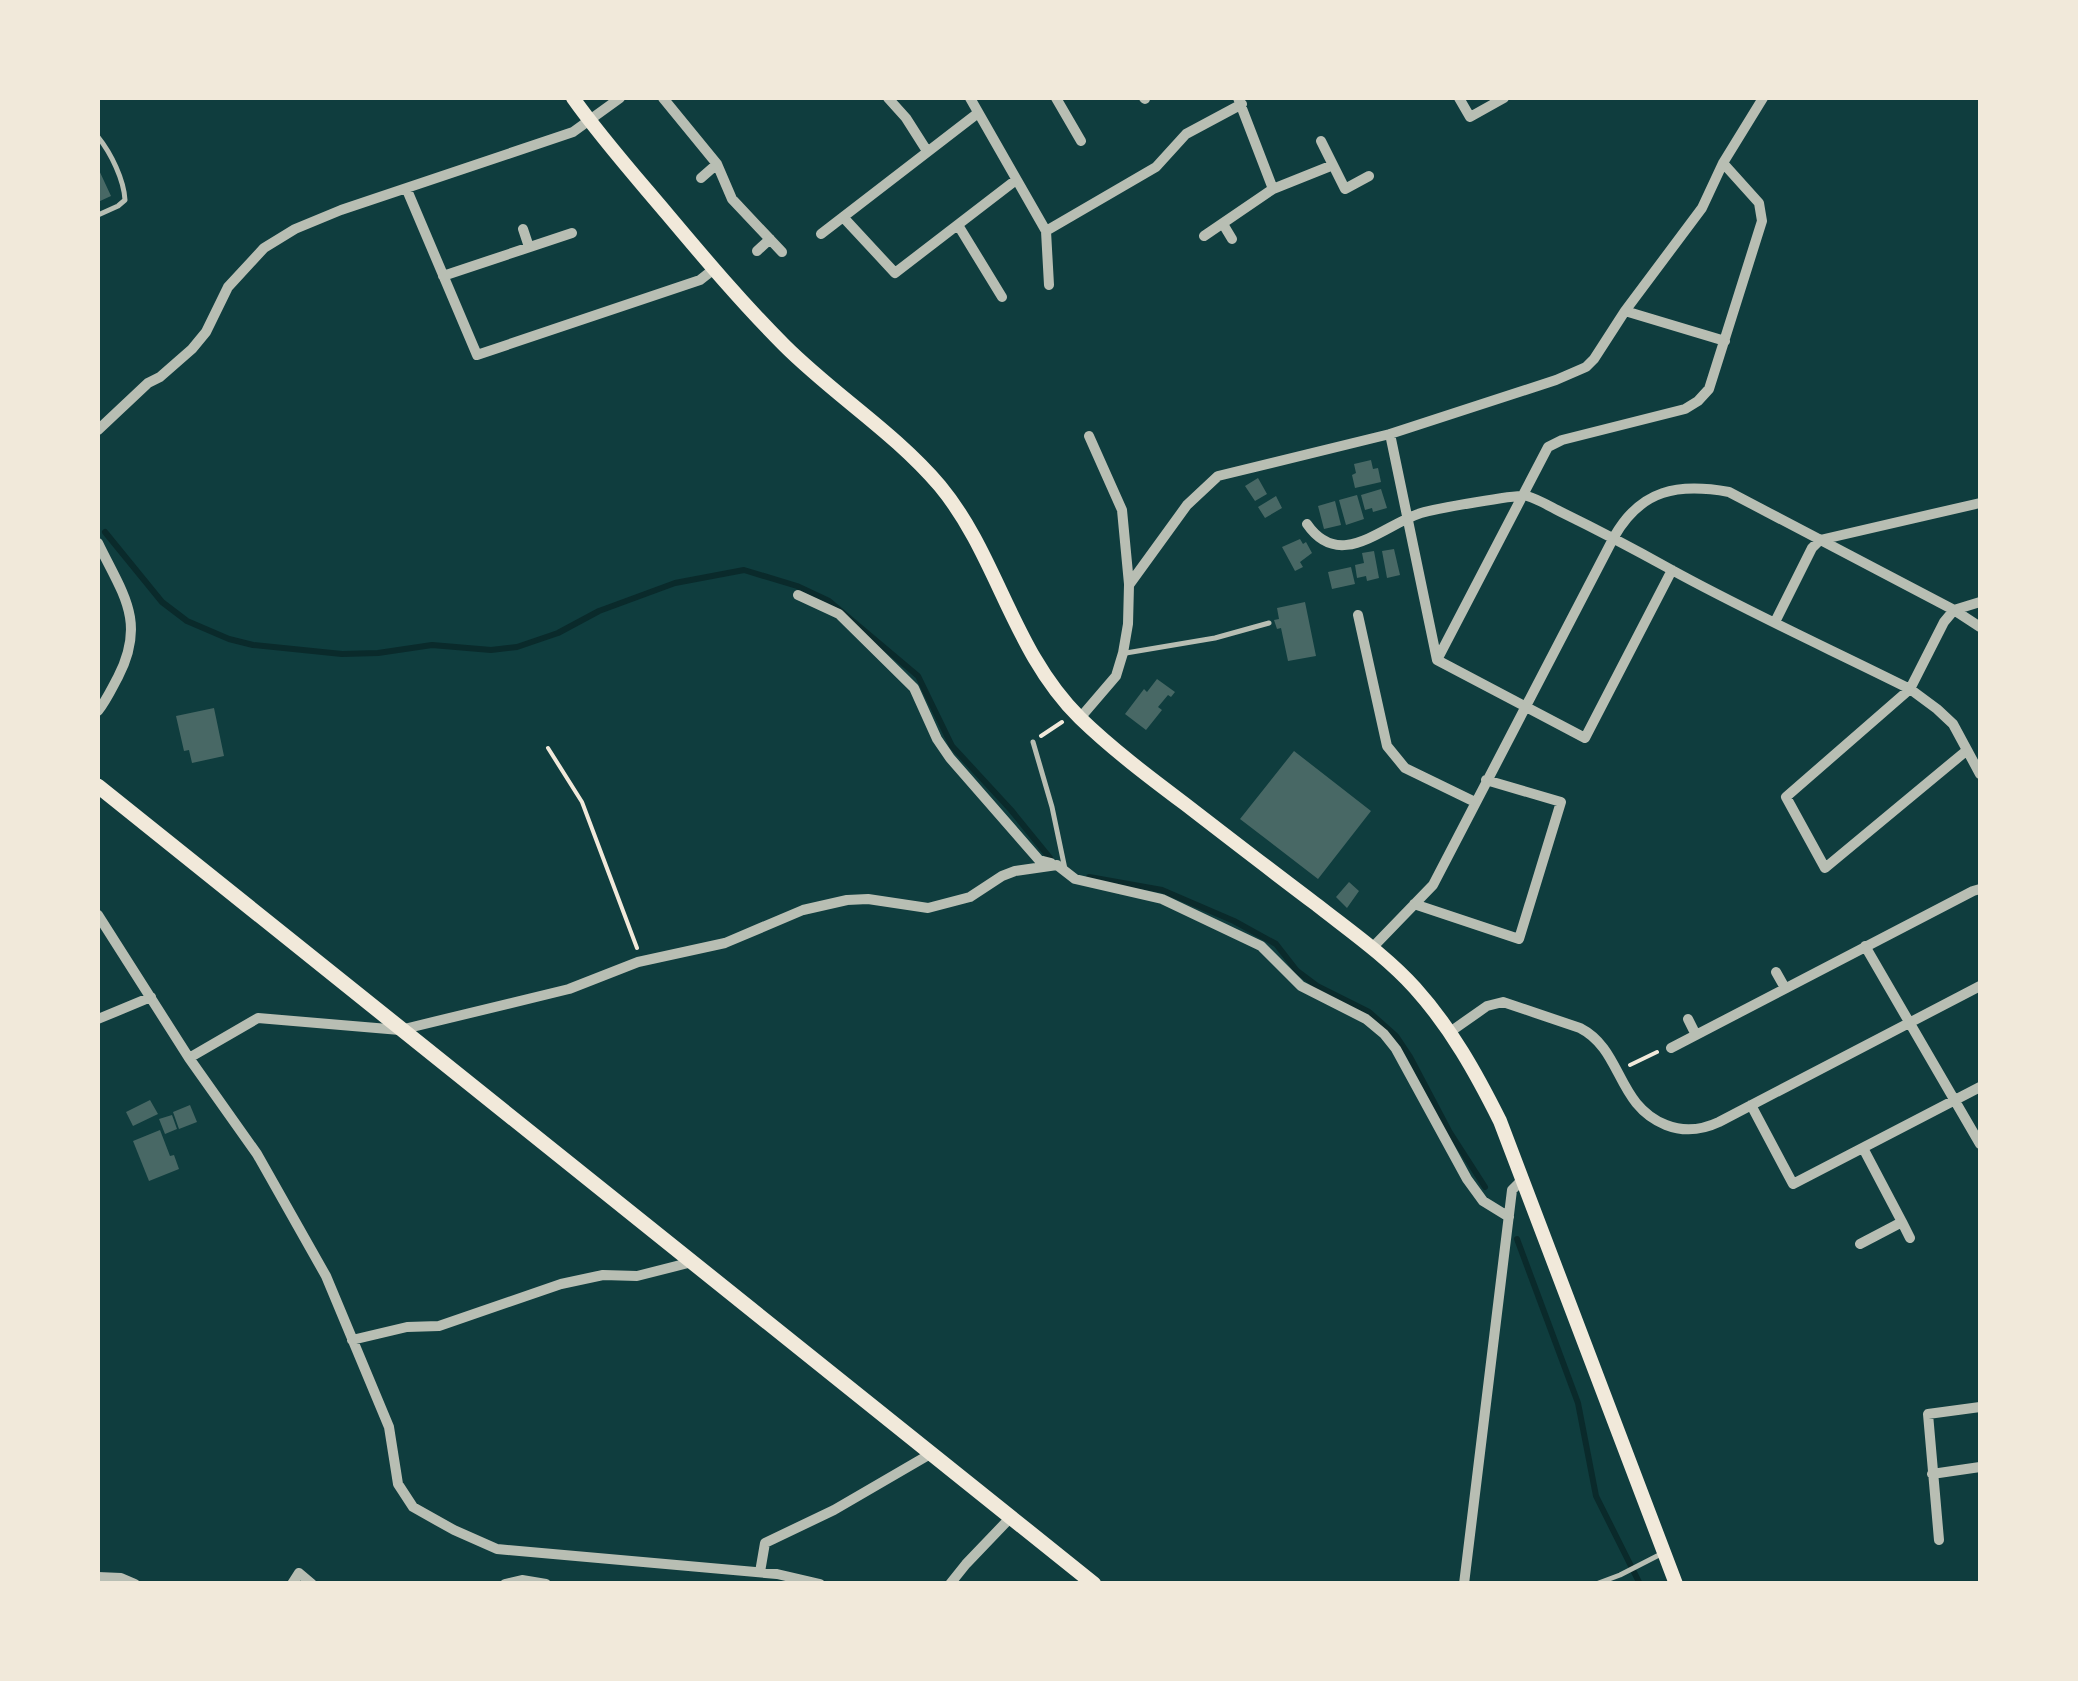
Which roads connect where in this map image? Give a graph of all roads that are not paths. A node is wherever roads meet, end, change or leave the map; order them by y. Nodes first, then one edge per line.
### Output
1 (574, 98) edge
2 (620, 98) edge
3 (663, 98) edge
4 (888, 98) edge
5 (970, 98) edge
6 (1056, 98) edge
7 (1459, 98) edge
8 (1504, 98) edge
9 (1762, 98) edge
10 (1240, 101) edge
11 (978, 113) junction
12 (590, 120) junction
13 (98, 138) edge
14 (1082, 141) dead end
15 (1321, 142) dead end
16 (927, 151) junction
17 (1723, 163) junction
18 (717, 164) junction
19 (1333, 165) junction
20 (1369, 176) dead end
21 (700, 178) dead end
22 (1016, 180) junction
23 (1273, 189) junction
24 (408, 190) junction
25 (98, 216) edge
26 (843, 216) junction
27 (1222, 224) junction
28 (958, 225) junction
29 (524, 229) dead end
30 (1046, 231) junction
31 (572, 232) dead end
32 (820, 234) dead end
33 (1204, 236) dead end
34 (770, 239) junction
35 (1232, 239) dead end
36 (530, 247) junction
37 (757, 251) dead end
38 (782, 252) dead end
39 (714, 270) junction
40 (443, 276) junction
41 (1049, 285) dead end
42 (1002, 297) dead end
43 (1625, 311) junction
44 (1725, 341) junction
45 (98, 430) edge
46 (1390, 434) junction
47 (1089, 436) dead end
48 (1524, 494) junction
49 (1980, 503) edge
50 (1406, 520) junction
51 (1307, 524) dead end
52 (1614, 537) junction
53 (1820, 540) junction
54 (98, 543) edge
55 (1672, 570) junction
56 (1129, 585) junction
57 (798, 595) dead end
58 (1980, 602) edge
59 (1954, 610) junction
60 (1358, 614) dead end
61 (1775, 622) junction
62 (1270, 623) dead end
63 (1980, 627) edge
64 (1124, 654) junction
65 (1437, 660) junction
66 (1910, 689) junction
67 (1524, 707) junction
68 (98, 711) edge
69 (1073, 718) junction
70 (1033, 742) road end
71 (1966, 750) junction
72 (1980, 774) edge
73 (1486, 780) junction
74 (98, 786) edge
75 (1475, 802) junction
76 (1061, 868) junction
77 (1980, 889) edge
78 (1414, 904) junction
79 (98, 915) edge
80 (1865, 946) junction
81 (1372, 948) junction
82 (1776, 972) dead end
83 (1980, 986) edge
84 (1786, 988) junction
85 (150, 997) junction
86 (98, 1019) edge
87 (1688, 1019) dead end
88 (1910, 1023) junction
89 (400, 1030) junction
90 (1450, 1032) junction
91 (1696, 1034) junction
92 (1670, 1048) road end
93 (189, 1058) junction
94 (1980, 1087) edge
95 (1955, 1101) junction
96 (1752, 1105) junction
97 (1980, 1144) edge
98 (1863, 1148) junction
99 (1522, 1180) junction
100 (1509, 1217) junction
101 (1902, 1222) junction
102 (1910, 1238) dead end
103 (1860, 1244) dead end
104 (692, 1262) junction
105 (352, 1340) junction
106 (1980, 1407) edge
107 (932, 1453) junction
108 (1980, 1467) edge
109 (1932, 1474) junction
110 (1011, 1517) junction
111 (1940, 1540) dead end
112 (1664, 1552) junction
113 (757, 1576) edge
114 (98, 1577) edge
115 (135, 1584) edge
116 (292, 1584) edge
117 (312, 1584) edge
118 (505, 1584) edge
119 (546, 1584) edge
120 (820, 1584) edge
121 (950, 1584) edge
122 (1094, 1584) edge
123 (1464, 1584) edge
124 (1596, 1584) edge
125 (1676, 1584) edge

1 - 12 main road
2 - 12 street
3 - 18 street
4 - 16 street
5 - 11 street
6 - 14 street
7 - 8 street
9 - 17 street
10 - 23 street
10 - 30 street
11 - 16 street
11 - 22 street
12 - 24 street
12 - 39 main road
13 - 25 lane
15 - 19 street
16 - 26 street
17 - 43 street
17 - 44 street
18 - 21 street
18 - 34 street
19 - 20 street
19 - 23 street
22 - 28 street
22 - 30 street
23 - 27 street
24 - 40 street
24 - 45 street
26 - 28 street
26 - 32 street
27 - 33 street
27 - 35 street
28 - 42 street
29 - 36 street
30 - 41 street
31 - 36 street
34 - 37 street
34 - 38 street
36 - 40 street
39 - 40 street
39 - 69 main road
43 - 44 street
43 - 46 street
44 - 48 street
46 - 50 street
46 - 56 street
47 - 56 street
48 - 50 street
48 - 52 street
48 - 65 street
49 - 53 street
50 - 51 street
50 - 65 street
52 - 53 street
52 - 55 street
52 - 67 street
53 - 59 street
53 - 61 street
54 - 68 street
55 - 61 street
55 - 67 street
56 - 64 street
57 - 76 street
58 - 59 street
59 - 63 street
59 - 66 street
60 - 75 street
61 - 66 street
62 - 64 lane
64 - 69 street
65 - 67 street
66 - 71 street
66 - 71 street
67 - 73 street
69 - 81 main road
70 - 76 lane
71 - 72 street
73 - 75 street
73 - 78 street
74 - 89 highway
75 - 78 street
76 - 89 street
76 - 100 street
77 - 80 street
78 - 81 street
79 - 85 street
80 - 84 street
80 - 88 street
81 - 90 main road
82 - 84 street
83 - 88 street
84 - 91 street
85 - 86 street
85 - 93 street
87 - 91 street
88 - 95 street
88 - 96 street
89 - 93 street
89 - 104 highway
90 - 96 street
90 - 99 main road
91 - 92 street
93 - 105 street
94 - 95 street
95 - 97 street
95 - 98 street
96 - 98 street
98 - 101 street
99 - 100 street
99 - 112 main road
100 - 123 street
101 - 102 street
101 - 103 street
104 - 105 street
104 - 107 highway
105 - 113 street
106 - 109 street
107 - 110 highway
107 - 113 street
108 - 109 street
109 - 111 street
110 - 121 street
110 - 122 highway
112 - 124 lane
112 - 125 main road
113 - 120 street
114 - 115 street
116 - 117 street
118 - 119 street

